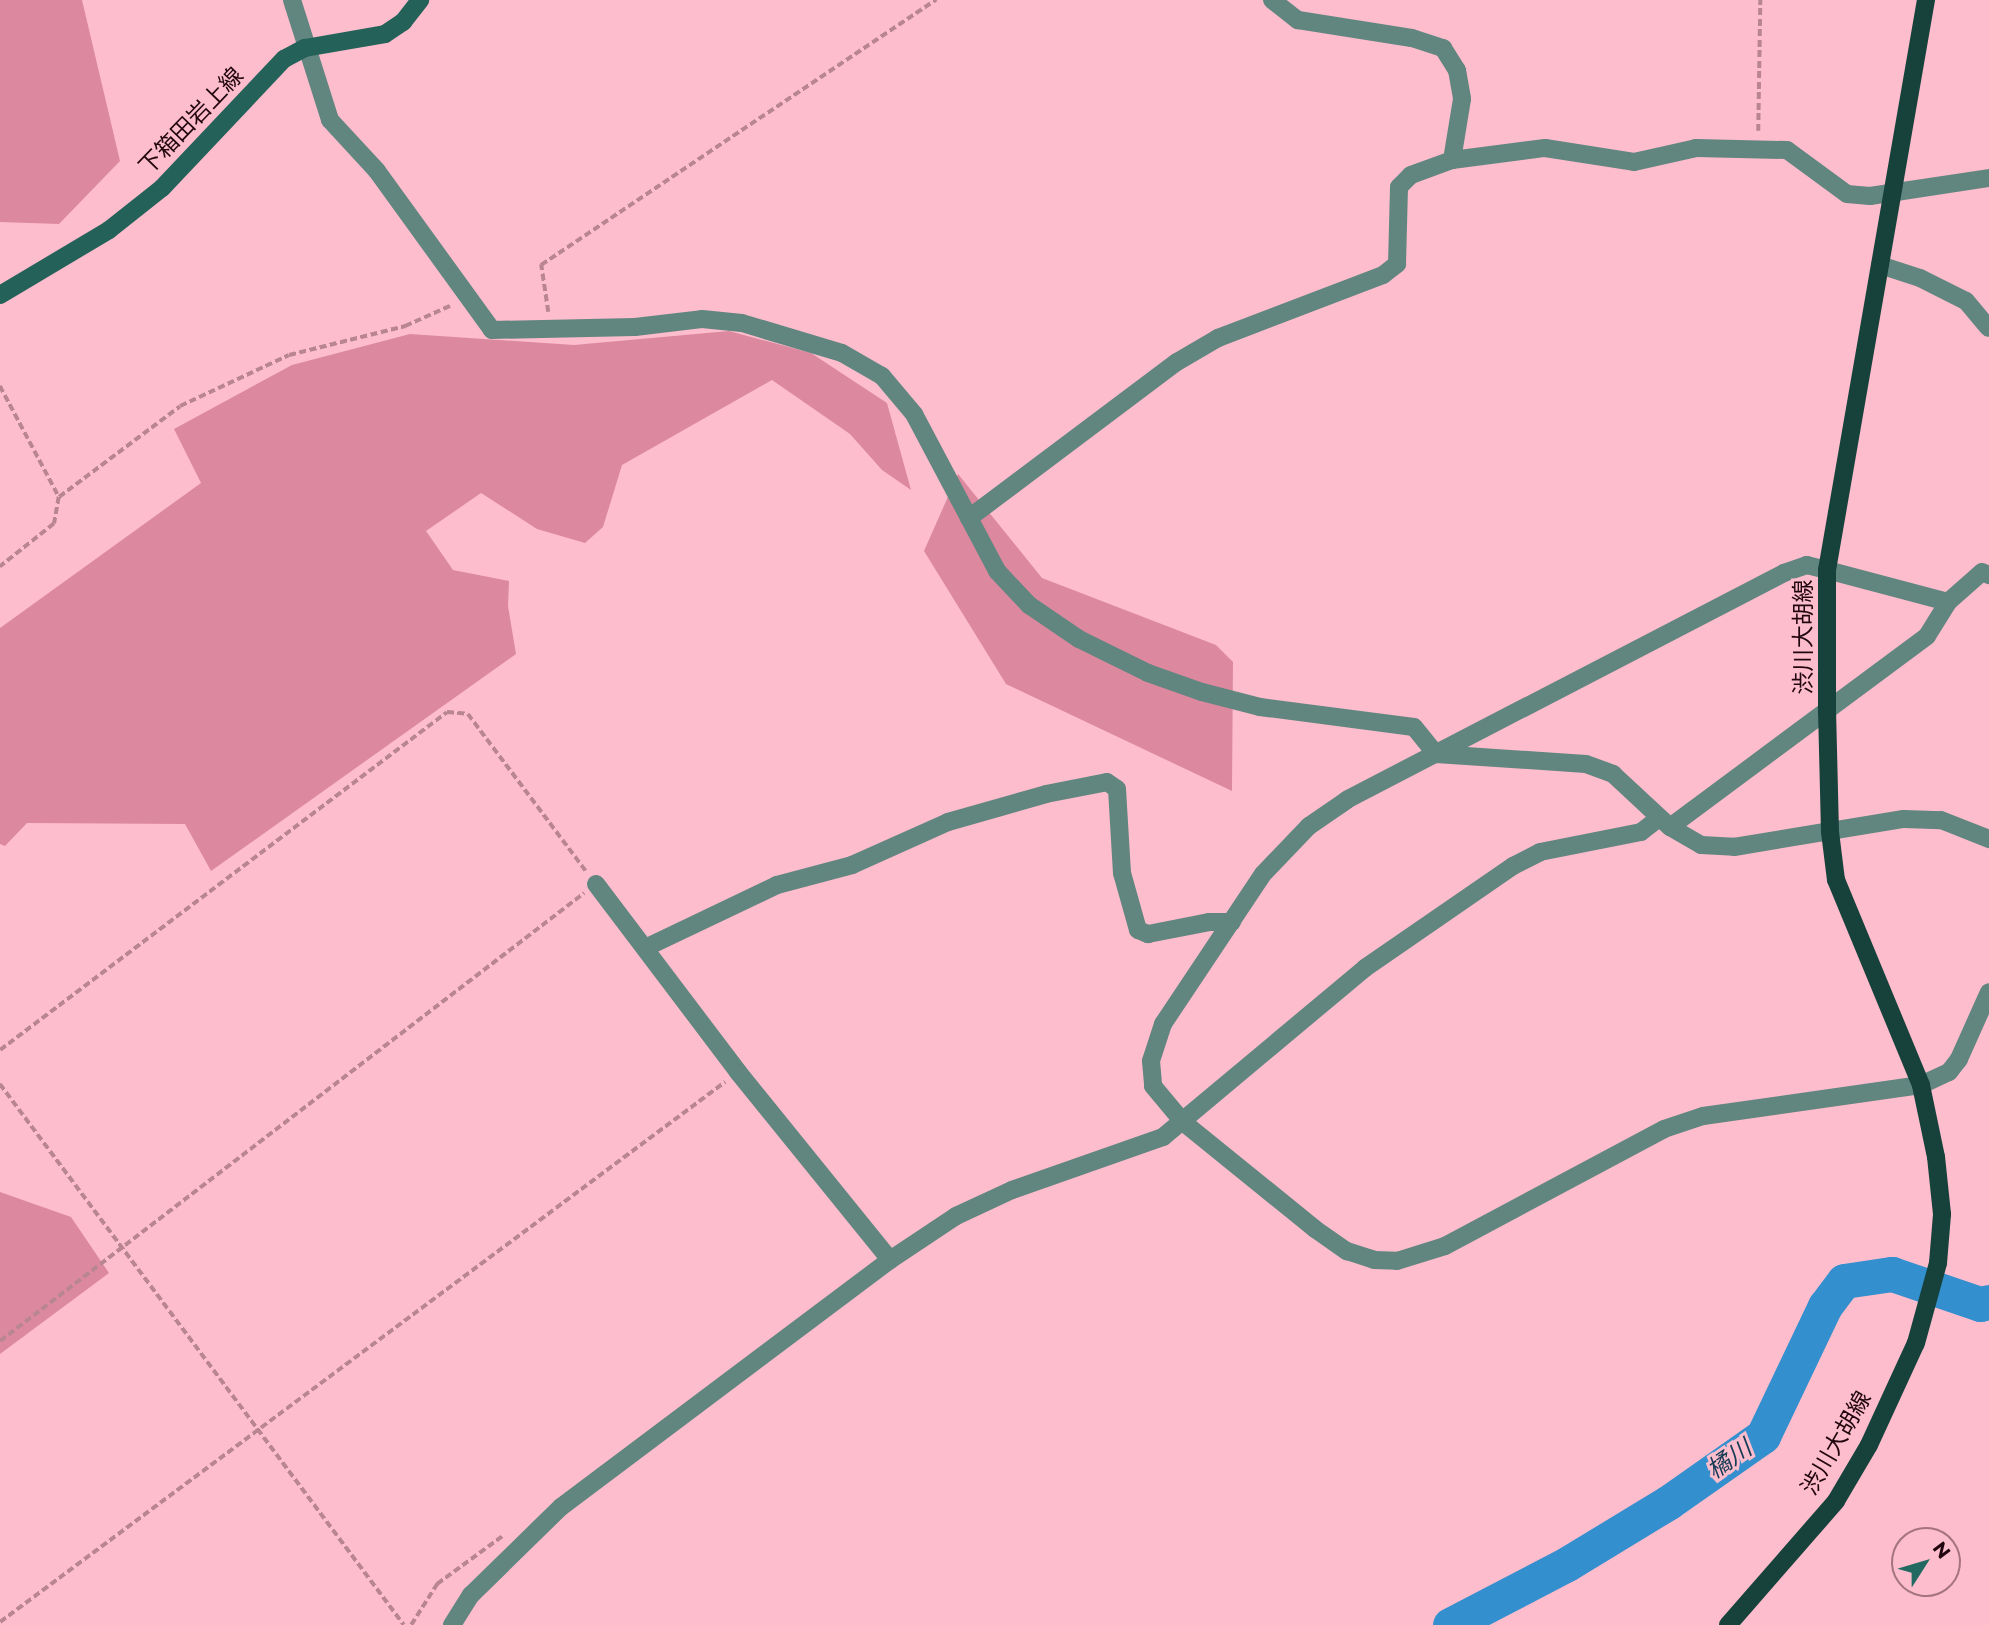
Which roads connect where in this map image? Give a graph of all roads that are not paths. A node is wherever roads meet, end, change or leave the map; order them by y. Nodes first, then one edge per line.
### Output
1 (292, 0) edge
2 (420, 0) edge
3 (1272, 0) edge
4 (1926, 0) edge
5 (305, 48) junction
6 (1452, 160) junction
7 (1989, 178) edge
8 (1891, 194) junction
9 (1880, 265) junction
10 (0, 295) edge
11 (1989, 328) edge
12 (969, 518) junction
13 (1827, 570) junction
14 (1989, 575) edge
15 (1948, 602) junction
16 (1827, 713) junction
17 (1436, 754) junction
18 (1664, 823) junction
19 (1830, 832) junction
20 (1989, 839) edge
21 (596, 884) road end
22 (1233, 922) junction
23 (645, 948) junction
24 (1989, 992) edge
25 (1921, 1085) junction
26 (1183, 1122) junction
27 (890, 1260) junction
28 (452, 1625) edge
29 (1728, 1625) edge

1 - 5 street
2 - 5 main road, 下箱田岩上線
3 - 6 street
4 - 8 main road, 渋川大胡線
5 - 10 main road, 下箱田岩上線
5 - 12 street
6 - 8 street
6 - 12 street
7 - 8 street
8 - 9 main road, 渋川大胡線
9 - 11 street
9 - 13 main road, 渋川大胡線
12 - 17 street
13 - 15 street
13 - 16 main road, 渋川大胡線
13 - 17 street
14 - 15 street
15 - 16 street
16 - 18 street
16 - 19 main road, 渋川大胡線
17 - 18 street
17 - 22 street
18 - 19 street
18 - 26 street
19 - 20 street
19 - 25 main road, 渋川大胡線
21 - 23 street
22 - 23 street
22 - 26 street
23 - 27 street
24 - 25 street
25 - 26 street
25 - 29 main road, 渋川大胡線
26 - 27 street
27 - 28 street

